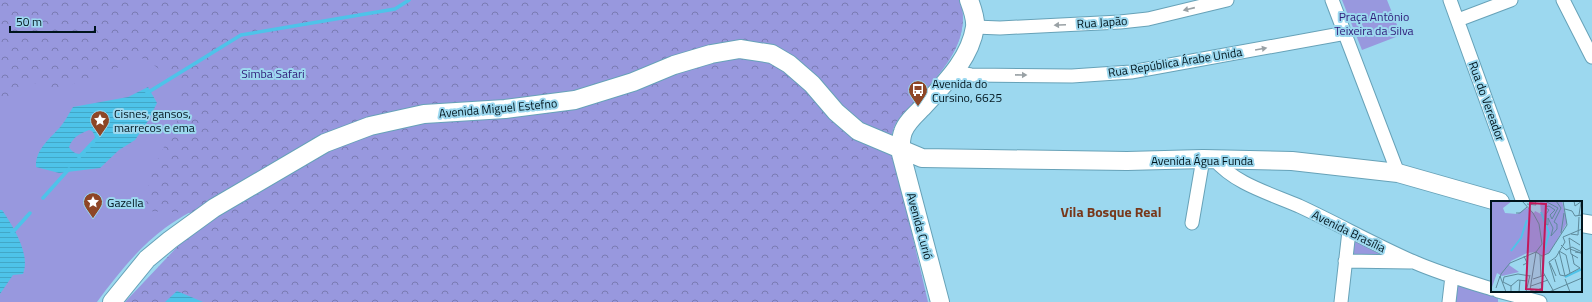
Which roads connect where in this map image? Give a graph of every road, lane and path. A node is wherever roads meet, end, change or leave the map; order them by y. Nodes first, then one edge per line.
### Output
1 (969, 0) edge
2 (1227, 0) edge
3 (1332, 0) edge
4 (1450, 0) edge
5 (1511, 0) edge
6 (1563, 0) edge
7 (1458, 20) junction
8 (975, 27) junction
9 (1346, 33) junction
10 (1592, 57) edge
11 (954, 72) junction
12 (900, 150) junction
13 (1208, 159) junction
14 (1398, 173) junction
15 (1496, 201) edge
16 (1523, 201) edge
17 (1582, 223) edge
18 (1192, 224) dead end
19 (1592, 225) edge
20 (1349, 231) junction
21 (1345, 261) junction
22 (1415, 262) junction
23 (1452, 276) junction
24 (1491, 289) edge
25 (1502, 292) edge
26 (112, 302) edge
27 (940, 302) edge
28 (1341, 302) edge
29 (1449, 302) edge
30 (1540, 302) edge

1 - 8 main road
2 -> 8 street, Rua Japão
3 - 9 street
4 - 7 street, Rua do Vereador
5 - 7 street
6 - 10 street
7 - 16 street, Rua do Vereador
8 - 11 main road
11 -> 9 street, Rua República Árabe Unida
9 - 14 street
11 - 12 main road
12 - 13 main road, Avenida Água Funda
12 - 26 main road, Avenida Miguel Estefno
12 - 27 main road, Avenida Curió
13 - 14 main road, Avenida Água Funda
13 - 18 street
13 - 20 street, Avenida Brasília
14 - 15 main road, Avenida Água Funda
17 - 19 main road
20 - 21 street
20 - 22 street, Avenida Brasília
21 - 22 street
21 - 28 street
22 - 23 street, Avenida Brasília
23 - 24 street, Avenida Brasília
23 - 29 street
25 - 30 street

